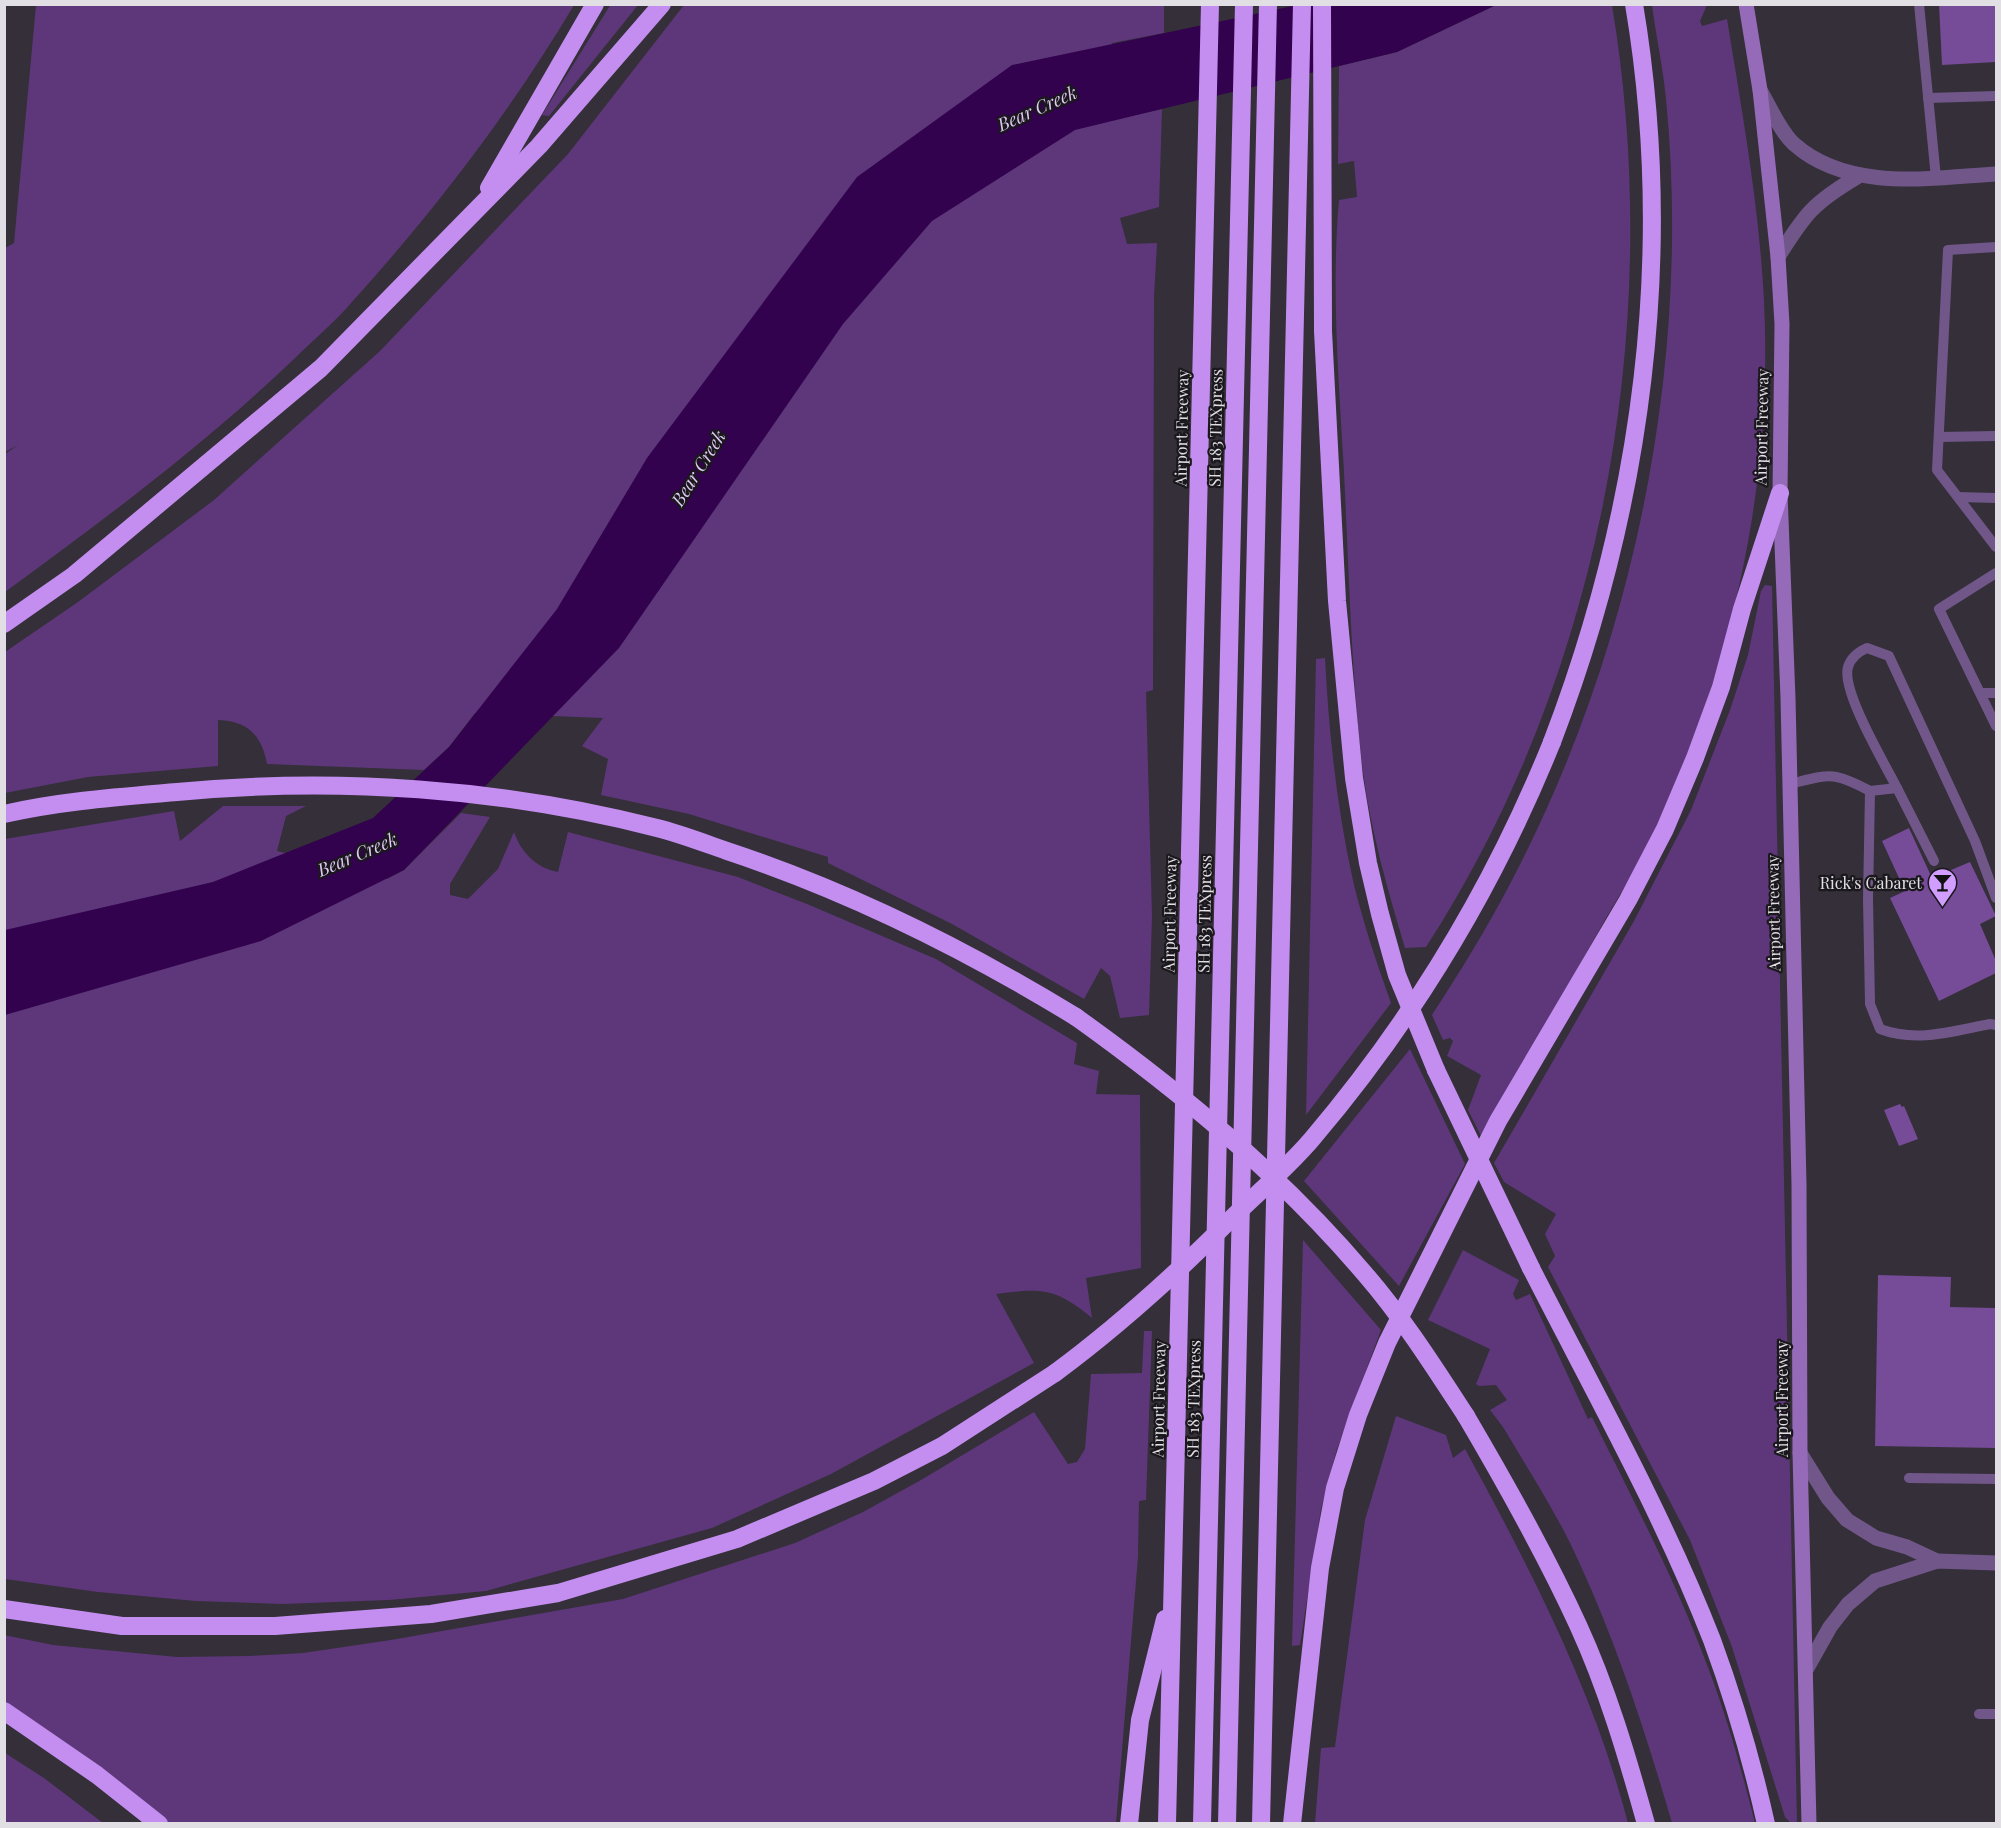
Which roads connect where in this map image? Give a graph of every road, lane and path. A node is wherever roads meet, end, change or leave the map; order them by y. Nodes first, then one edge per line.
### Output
1 (595, 4) edge
2 (662, 4) edge
3 (1197, 4) edge
4 (1210, 4) edge
5 (1244, 4) edge
6 (1268, 4) edge
7 (1302, 4) edge
8 (1322, 4) edge
9 (1634, 4) edge
10 (1746, 4) edge
11 (1919, 4) edge
12 (1208, 61) junction
13 (1760, 90) junction
14 (1996, 96) edge
15 (1928, 98) junction
16 (1996, 174) edge
17 (1857, 177) junction
18 (1936, 178) junction
19 (478, 208) junction
20 (1996, 247) edge
21 (1778, 257) junction
22 (1939, 436) junction
23 (1996, 436) edge
24 (1780, 493) junction
25 (1958, 498) junction
26 (1996, 498) edge
27 (1996, 547) edge
28 (1996, 573) edge
29 (4, 624) edge
30 (1982, 693) junction
31 (1996, 693) edge
32 (1996, 726) edge
33 (1790, 784) junction
34 (1897, 788) junction
35 (1870, 791) junction
36 (4, 814) edge
37 (1934, 861) dead end
38 (1996, 898) edge
39 (1996, 1025) edge
40 (1800, 1453) junction
41 (1909, 1478) dead end
42 (1996, 1479) edge
43 (1936, 1561) junction
44 (1996, 1561) edge
45 (1173, 1587) junction
46 (4, 1609) edge
47 (1807, 1668) junction
48 (4, 1711) edge
49 (1979, 1714) dead end
50 (1996, 1714) edge
51 (159, 1824) edge
52 (1129, 1824) edge
53 (1167, 1824) edge
54 (1202, 1824) edge
55 (1227, 1824) edge
56 (1261, 1824) edge
57 (1292, 1824) edge
58 (1646, 1824) edge
59 (1766, 1824) edge
60 (1809, 1824) edge

1 - 19 highway
2 - 19 highway
3 - 12 highway
4 - 12 highway, Airport Freeway
5 - 54 highway, SH 183 TEXpress
6 - 55 highway
7 - 56 highway
8 - 59 highway, bridge
9 - 46 highway, bridge
10 - 13 main road, Airport Freeway
11 - 15 lane
12 - 45 highway, Airport Freeway
13 - 17 street
13 - 21 main road, Airport Freeway
14 - 15 lane
15 - 18 lane
16 - 18 street
17 - 18 street
17 - 21 street
19 - 29 highway
20 - 22 lane
21 - 24 main road, Airport Freeway
22 - 23 lane
22 - 25 lane
24 - 33 main road, Airport Freeway
24 - 57 highway
25 - 26 lane
25 - 27 lane
28 - 30 lane
30 - 31 lane
30 - 32 lane
33 - 35 lane
33 - 40 main road, Airport Freeway
34 - 35 lane
34 - 37 lane
34 - 38 lane
35 - 39 lane
36 - 58 highway, bridge
40 - 43 street
40 - 47 main road, Airport Freeway
41 - 42 lane
43 - 44 street
43 - 47 street
45 - 52 highway
45 - 53 highway, Airport Freeway
47 - 60 main road, Airport Freeway
48 - 51 highway
49 - 50 lane

